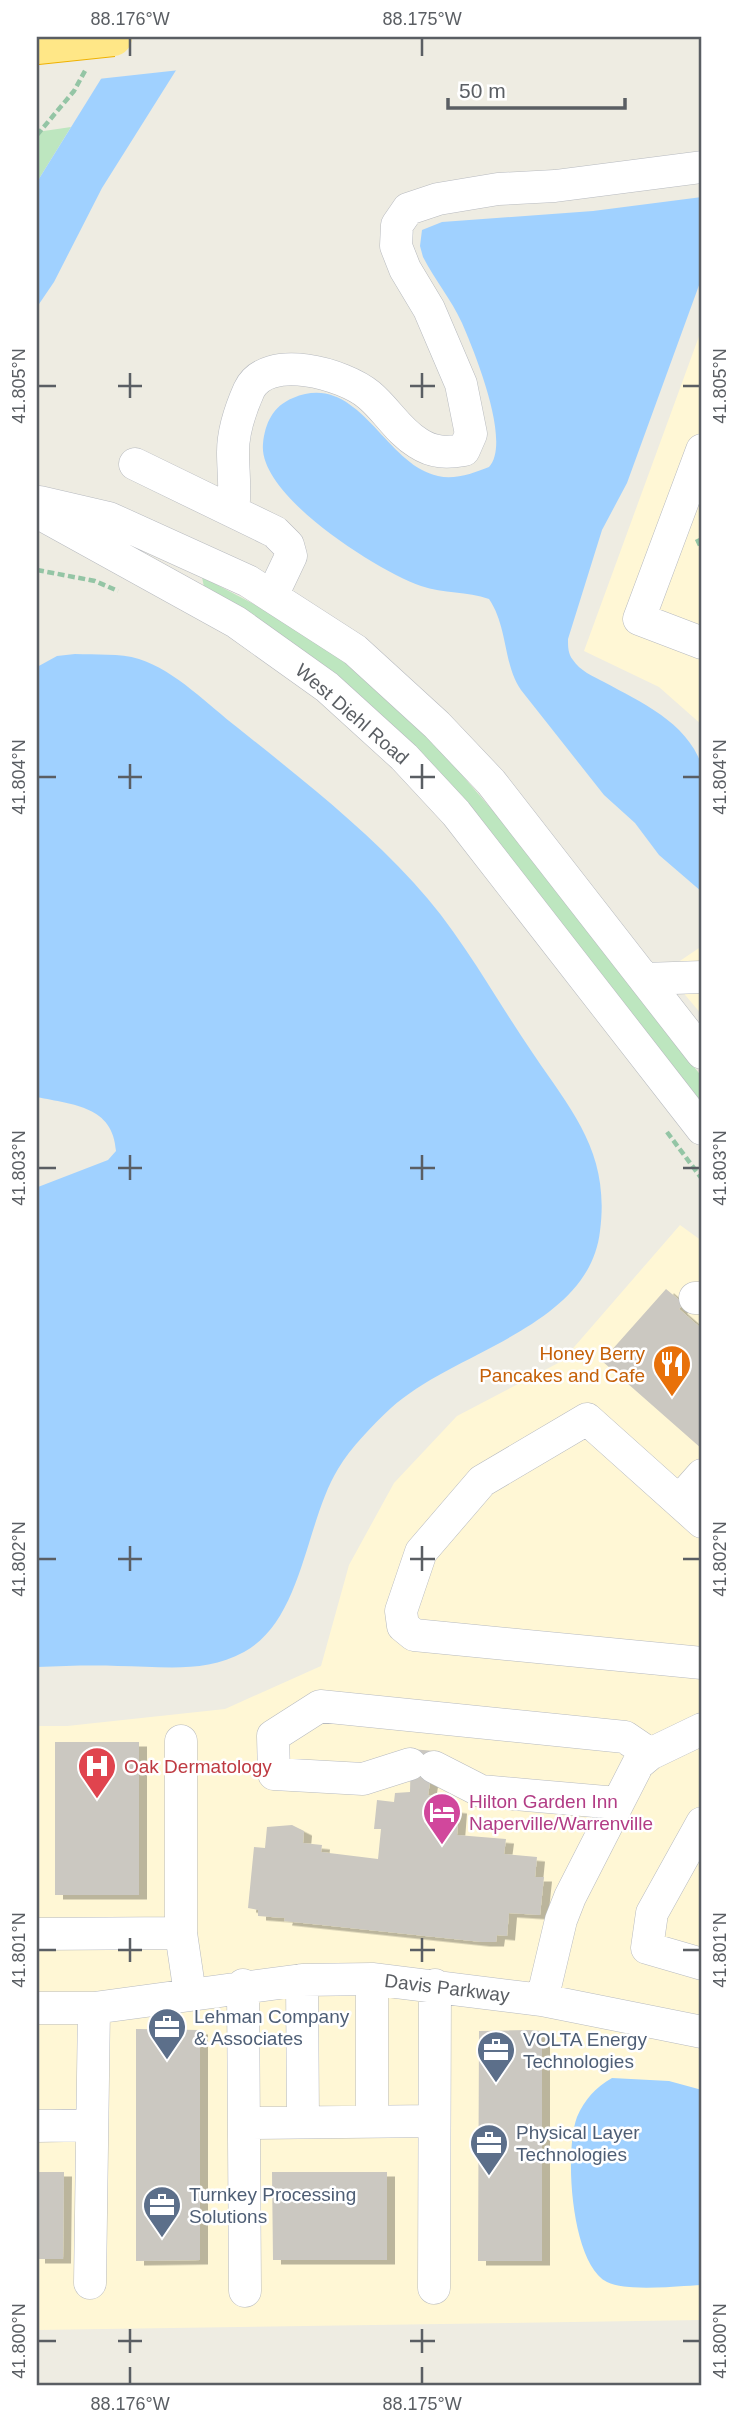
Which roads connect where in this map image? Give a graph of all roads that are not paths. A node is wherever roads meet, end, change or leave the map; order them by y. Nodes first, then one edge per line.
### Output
1 (37, 45) edge
2 (102, 48) edge
3 (702, 167) edge
4 (702, 450) edge
5 (135, 464) dead end
6 (37, 502) edge
7 (233, 511) junction
8 (37, 512) edge
9 (272, 596) junction
10 (702, 643) edge
11 (702, 977) edge
12 (645, 979) junction
13 (702, 1053) edge
14 (702, 1129) edge
15 (702, 1475) edge
16 (679, 1501) junction
17 (702, 1522) edge
18 (702, 1663) edge
19 (702, 1729) edge
20 (181, 1741) dead end
21 (650, 1754) junction
22 (617, 1803) junction
23 (702, 1823) edge
24 (181, 1933) junction
25 (37, 1934) edge
26 (702, 1964) edge
27 (372, 1979) junction
28 (302, 1980) junction
29 (243, 1985) junction
30 (435, 1985) junction
31 (190, 1994) junction
32 (542, 2000) junction
33 (37, 2008) edge
34 (94, 2008) junction
35 (701, 2027) edge
36 (434, 2121) junction
37 (303, 2122) junction
38 (372, 2122) junction
39 (244, 2123) junction
40 (92, 2125) junction
41 (37, 2126) edge
42 (90, 2283) dead end
43 (434, 2288) dead end
44 (245, 2291) dead end

1 - 2 highway, bridge
3 - 7 street
4 - 10 street
5 - 7 street
6 - 9 street
7 - 9 street
8 - 14 street, West Diehl Road
9 - 12 street
11 - 12 street
12 - 13 street
15 - 16 street
16 - 17 street
16 - 18 street
19 - 21 street
20 - 24 street
21 - 22 street
21 - 22 street
22 - 32 street
23 - 26 street
24 - 25 street
24 - 31 street
27 - 28 street, Davis Parkway
27 - 30 street, Davis Parkway
27 - 38 street
28 - 29 street, Davis Parkway
28 - 37 street
29 - 31 street, Davis Parkway
29 - 39 street
30 - 32 street, Davis Parkway
30 - 36 street
31 - 34 street, Davis Parkway
32 - 35 street, Davis Parkway
33 - 34 street, Davis Parkway
34 - 40 street
36 - 38 street
36 - 43 street
37 - 38 street
37 - 39 street
39 - 44 street
40 - 41 street
40 - 42 street

